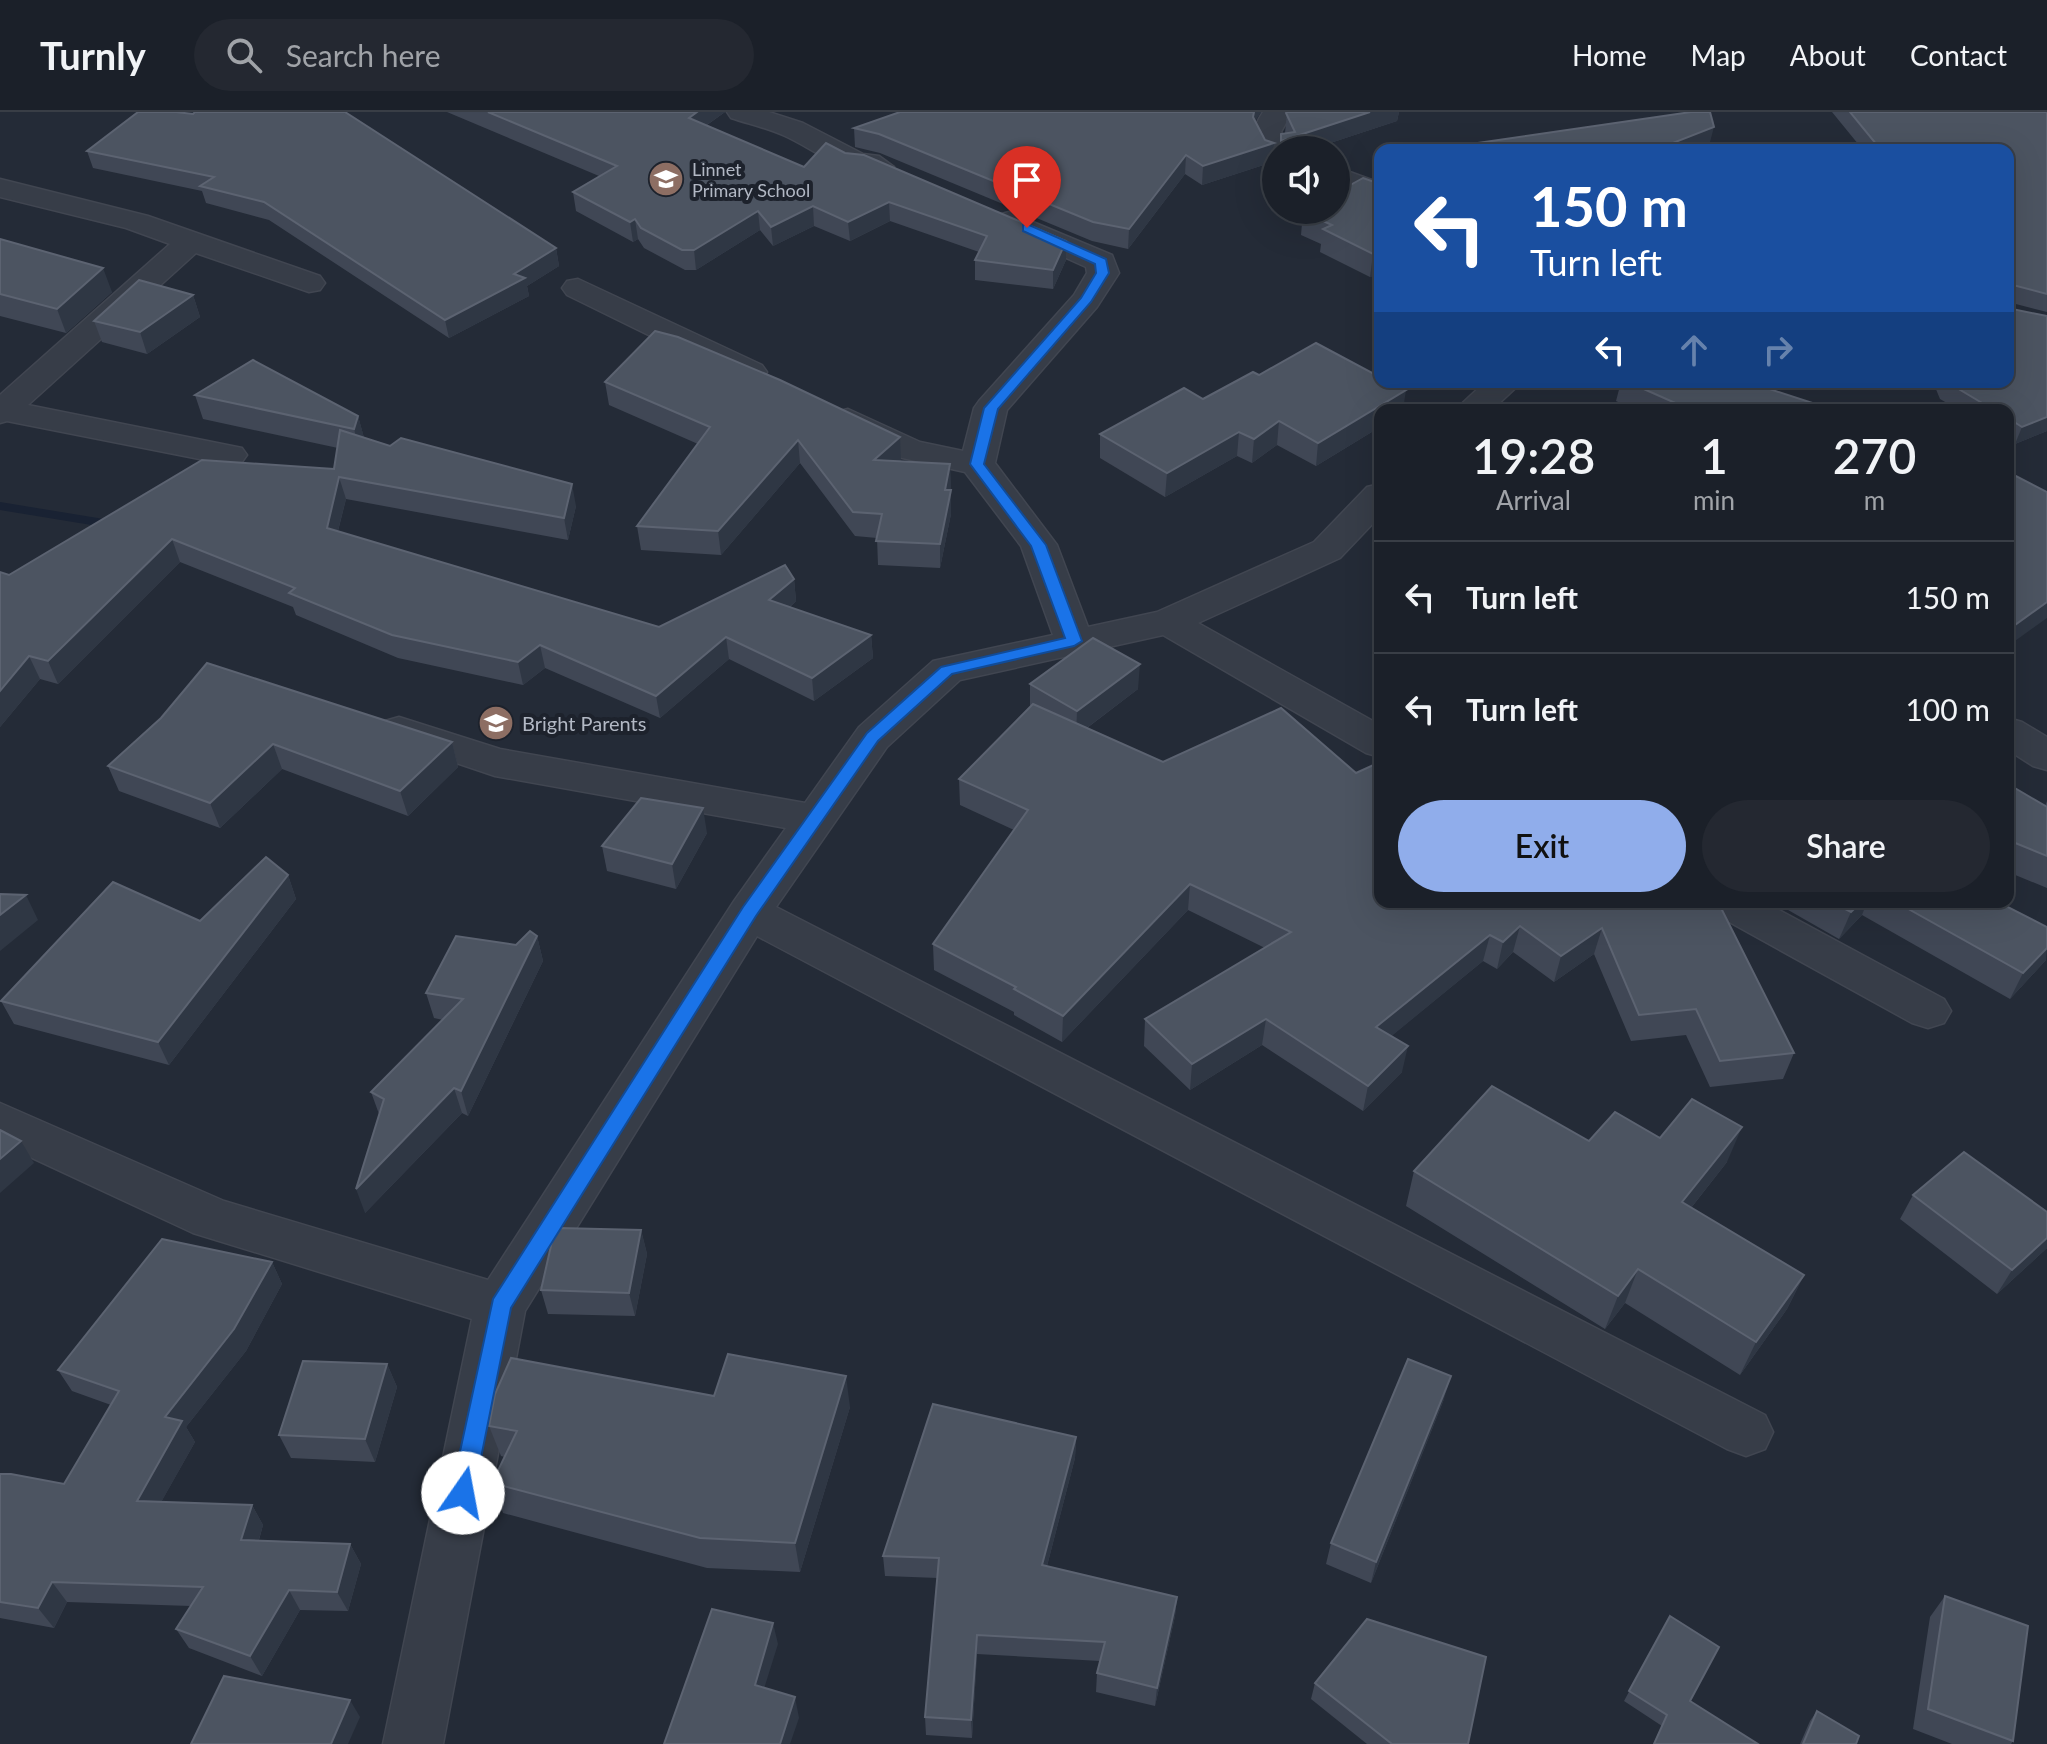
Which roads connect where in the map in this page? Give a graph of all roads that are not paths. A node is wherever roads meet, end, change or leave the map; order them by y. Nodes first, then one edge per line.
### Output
1 (741, 112) edge
2 (1278, 112) edge
3 (804, 121) edge
4 (1266, 136) edge
5 (911, 180) edge
6 (1350, 182) edge
7 (0, 188) edge
8 (1374, 192) edge
9 (981, 209) edge
10 (190, 242) junction
11 (309, 283) dead end
12 (578, 288) dead end
13 (772, 382) edge
14 (1498, 388) edge
15 (814, 403) edge
16 (1479, 404) edge
17 (1, 411) edge
18 (230, 455) dead end
19 (977, 464) junction
20 (1374, 501) edge
21 (1168, 622) junction
22 (1074, 641) junction
23 (369, 720) edge
24 (2014, 735) edge
25 (1374, 740) edge
26 (2047, 756) edge
27 (815, 819) junction
28 (1739, 908) edge
29 (749, 912) junction
30 (1928, 1011) dead end
31 (0, 1122) edge
32 (500, 1306) junction
33 (1746, 1432) dead end
34 (413, 1744) edge

1 - 3 street
2 - 4 street
3 - 5 street
6 - 8 street
7 - 10 street
9 - 19 street
10 - 11 street
10 - 17 street
12 - 13 street
14 - 16 street
15 - 19 street
17 - 18 street
19 - 22 street
20 - 21 street
21 - 22 street
21 - 25 street
22 - 27 street
23 - 27 street
24 - 26 street
27 - 29 street
28 - 30 street
29 - 32 street
29 - 33 street
31 - 32 street
32 - 34 street

